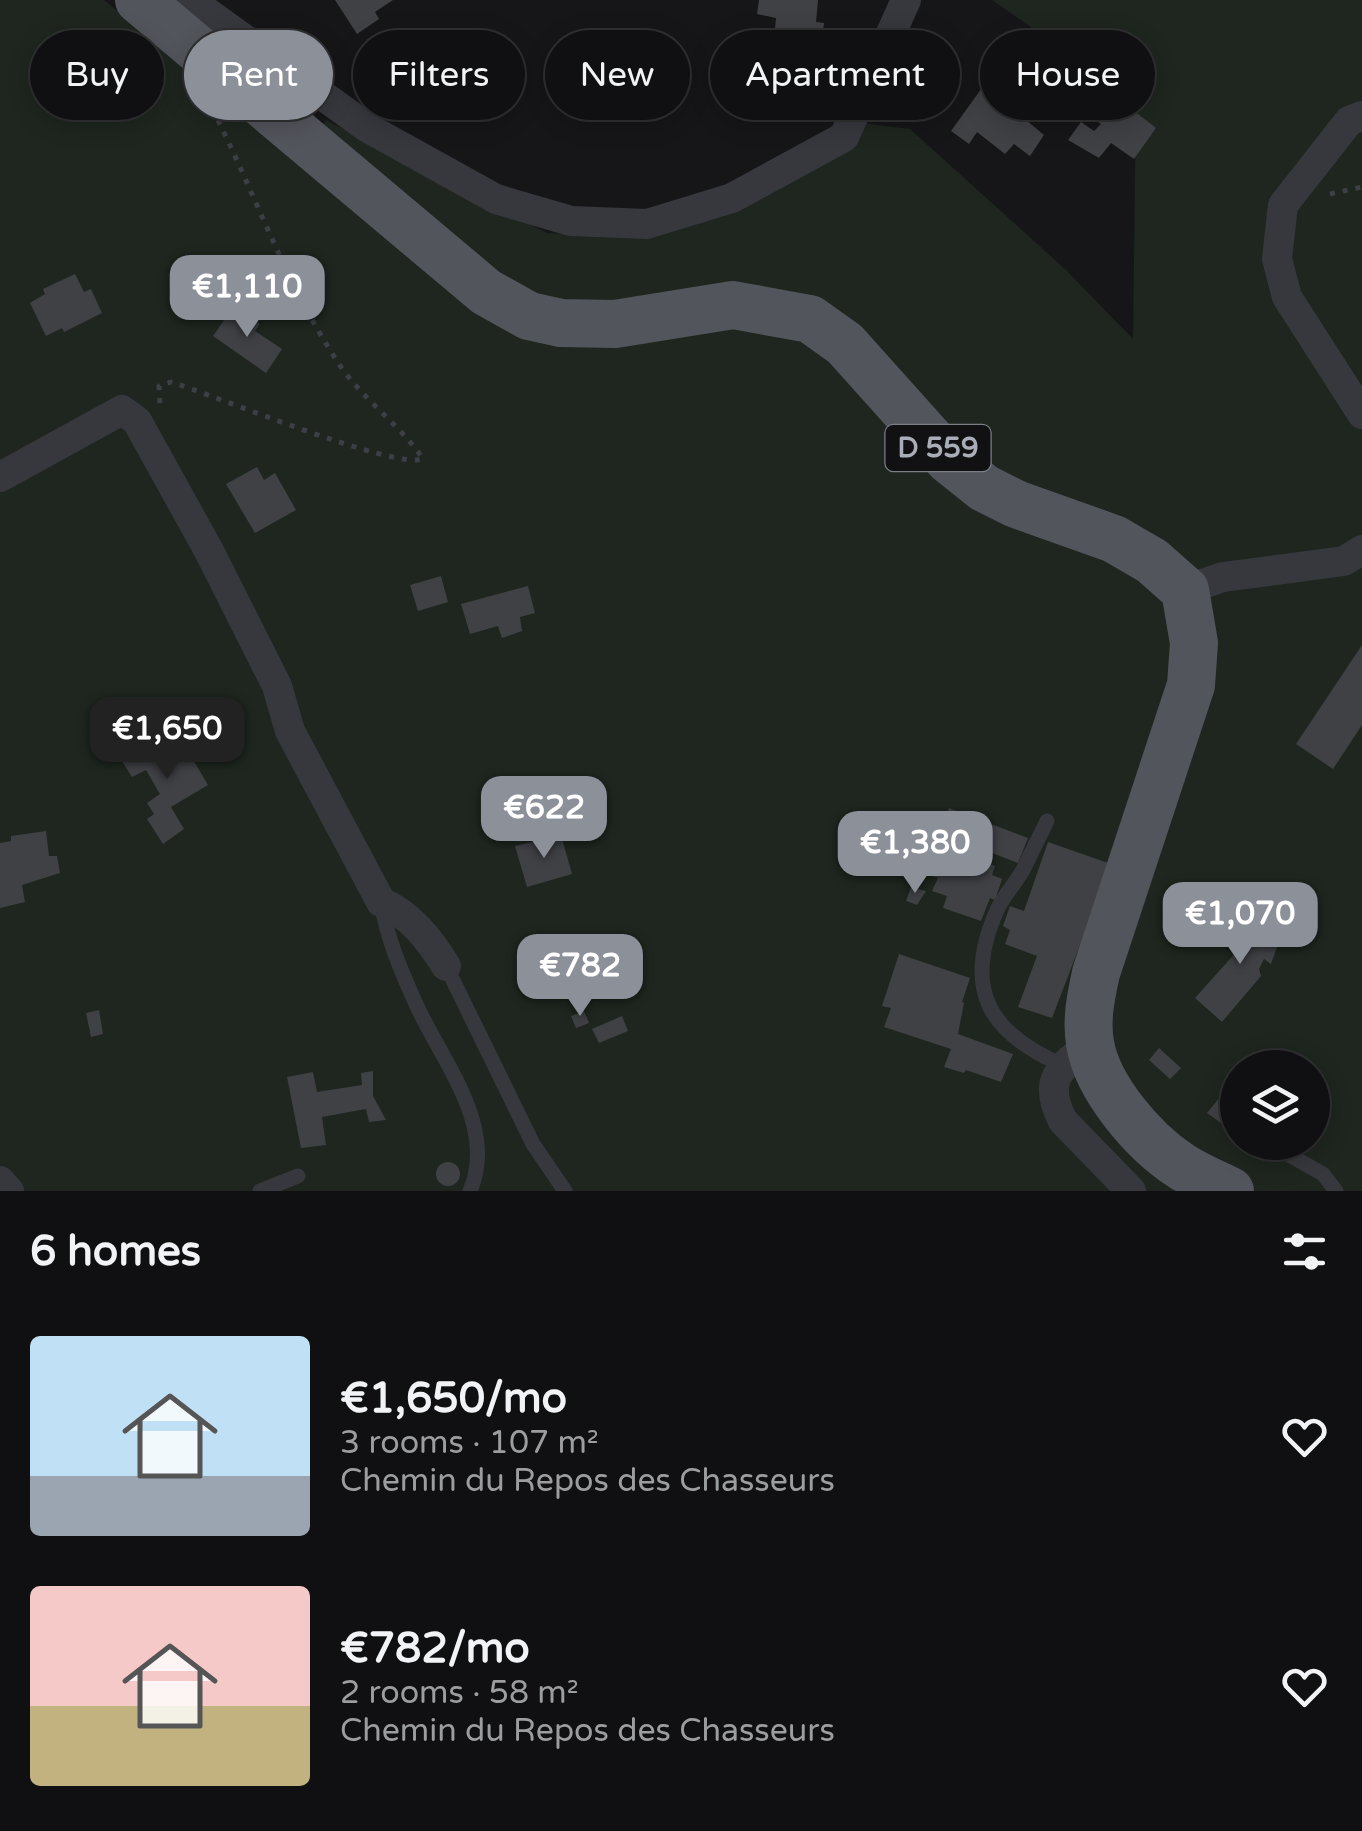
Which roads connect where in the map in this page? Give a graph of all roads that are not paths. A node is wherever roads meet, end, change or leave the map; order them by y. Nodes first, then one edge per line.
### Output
1 (140, 0) edge
2 (190, 0) edge
3 (906, 0) edge
4 (1362, 116) edge
5 (1362, 414) edge
6 (0, 477) edge
7 (1362, 550) edge
8 (1184, 590) junction
9 (1046, 821) dead end
10 (382, 902) junction
11 (446, 966) joint
12 (1069, 1068) junction
13 (1298, 1160) edge
14 (298, 1176) dead end
15 (0, 1181) edge
16 (9, 1191) edge
17 (260, 1191) edge
18 (470, 1191) edge
19 (565, 1191) edge
20 (1131, 1191) edge
21 (1230, 1191) edge
22 (1336, 1191) edge

1 - 8 main road, D 559
2 - 3 street
4 - 5 street
6 - 10 street
7 - 8 street
8 - 12 main road
9 - 12 lane
10 - 11 street
10 - 18 lane
11 - 19 lane
12 - 20 street
12 - 21 main road
13 - 22 lane
14 - 17 lane
15 - 16 street

